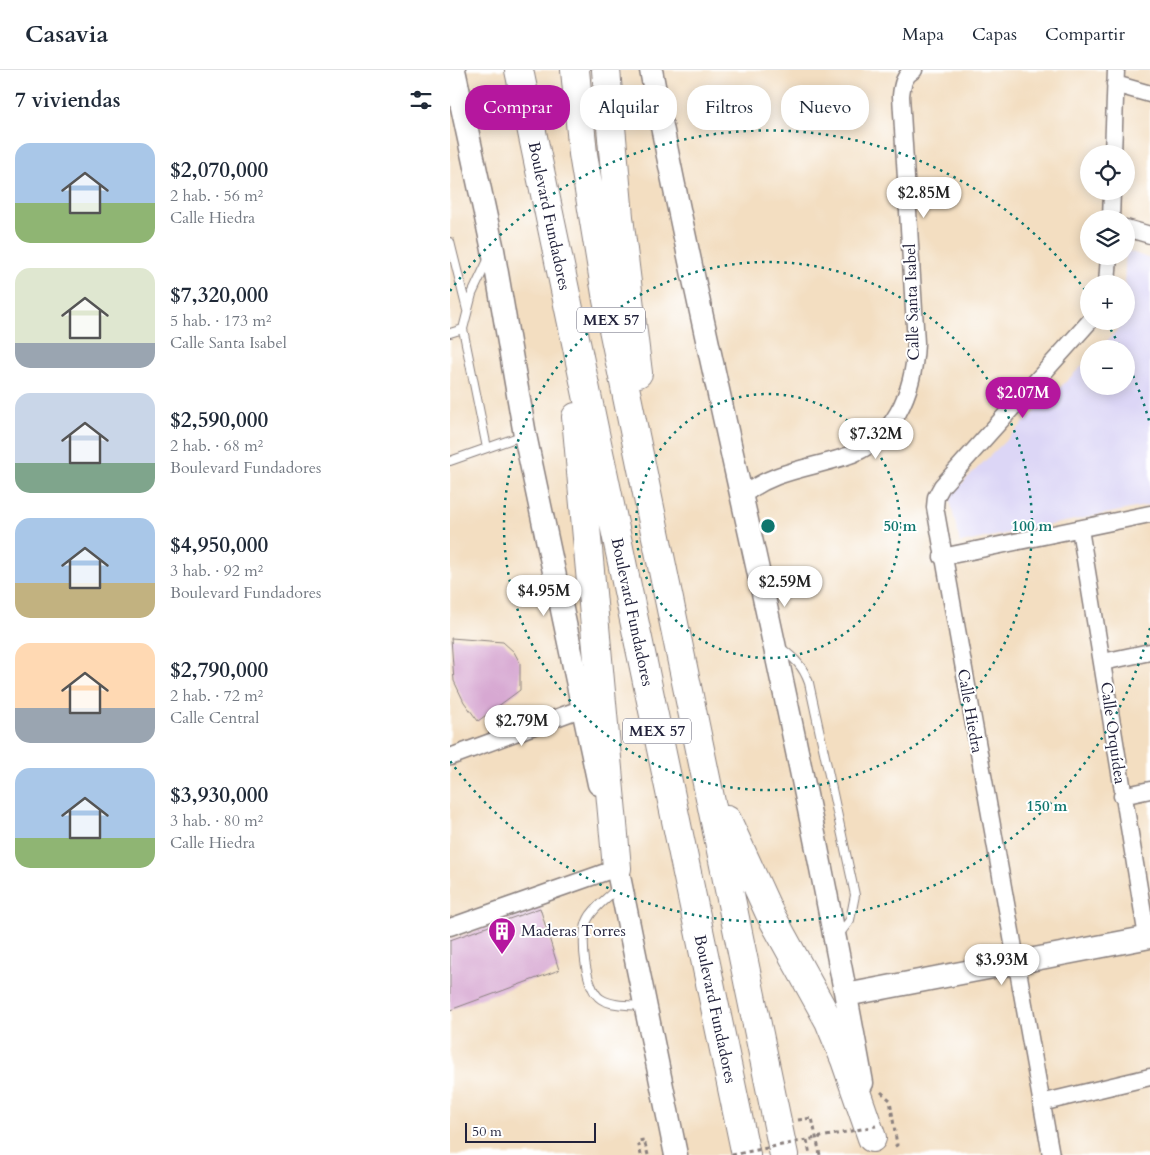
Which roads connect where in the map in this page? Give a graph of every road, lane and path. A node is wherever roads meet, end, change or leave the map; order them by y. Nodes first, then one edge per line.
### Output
1 (454, 70) edge
2 (519, 70) edge
3 (575, 70) edge
4 (606, 70) edge
5 (651, 70) edge
6 (914, 70) edge
7 (1116, 77) edge
8 (1150, 94) edge
9 (1113, 145) edge
10 (1135, 231) edge
11 (1150, 236) edge
12 (450, 242) edge
13 (493, 250) junction
14 (568, 308) junction
15 (468, 311) junction
16 (464, 329) junction
17 (1082, 330) edge
18 (450, 333) edge
19 (524, 435) junction
20 (487, 448) junction
21 (450, 461) edge
22 (742, 496) junction
23 (1150, 514) edge
24 (1080, 529) junction
25 (942, 557) junction
26 (660, 561) junction
27 (1150, 652) edge
28 (1103, 662) junction
29 (583, 708) junction
30 (450, 758) edge
31 (706, 773) junction
32 (1150, 790) edge
33 (1122, 796) junction
34 (619, 876) junction
35 (450, 926) edge
36 (1149, 937) edge
37 (1015, 964) junction
38 (846, 995) junction
39 (645, 1006) junction
40 (1150, 1077) edge
41 (1041, 1103) junction
42 (778, 1124) junction
43 (807, 1140) junction
44 (875, 1140) edge
45 (641, 1155) edge
46 (648, 1155) edge
47 (676, 1155) edge
48 (732, 1155) edge
49 (746, 1155) edge
50 (784, 1155) edge
51 (810, 1155) edge
52 (820, 1155) edge
53 (1051, 1155) edge

1 - 13 main road
2 - 14 highway, Boulevard Fundadores / MEX 57
3 - 26 highway, MEX 57
4 - 26 highway
5 - 22 main road
6 - 22 street, Calle Santa Isabel
7 - 8 street
7 - 9 street
10 - 11 street
12 - 15 lane
13 - 15 lane
13 - 19 main road
14 - 34 highway
14 - 49 highway, Boulevard Fundadores / MEX 57
15 - 16 lane
16 - 18 lane
16 - 20 lane
17 - 25 street, Calle Hiedra
19 - 20 lane
19 - 29 main road
20 - 21 lane
22 - 38 main road
23 - 24 street
24 - 25 street
24 - 28 street, Calle Orquídea
25 - 37 street, Calle Hiedra
26 - 31 highway, MEX 57
27 - 28 street
28 - 33 street, Calle Orquídea
29 - 30 street
29 - 34 main road
31 - 42 highway, MEX 57
31 - 44 highway
32 - 33 street
33 - 36 street, Calle Orquídea
34 - 35 street
34 - 39 main road
34 - 39 lane
36 - 37 main road
37 - 38 main road
37 - 41 street, Calle Hiedra
38 - 44 main road
39 - 47 main road
40 - 41 street
41 - 53 street, Calle Hiedra
42 - 50 highway, MEX 57
42 - 52 path
43 - 44 path, bridge
43 - 48 path, bridge
43 - 51 path
45 - 46 path

